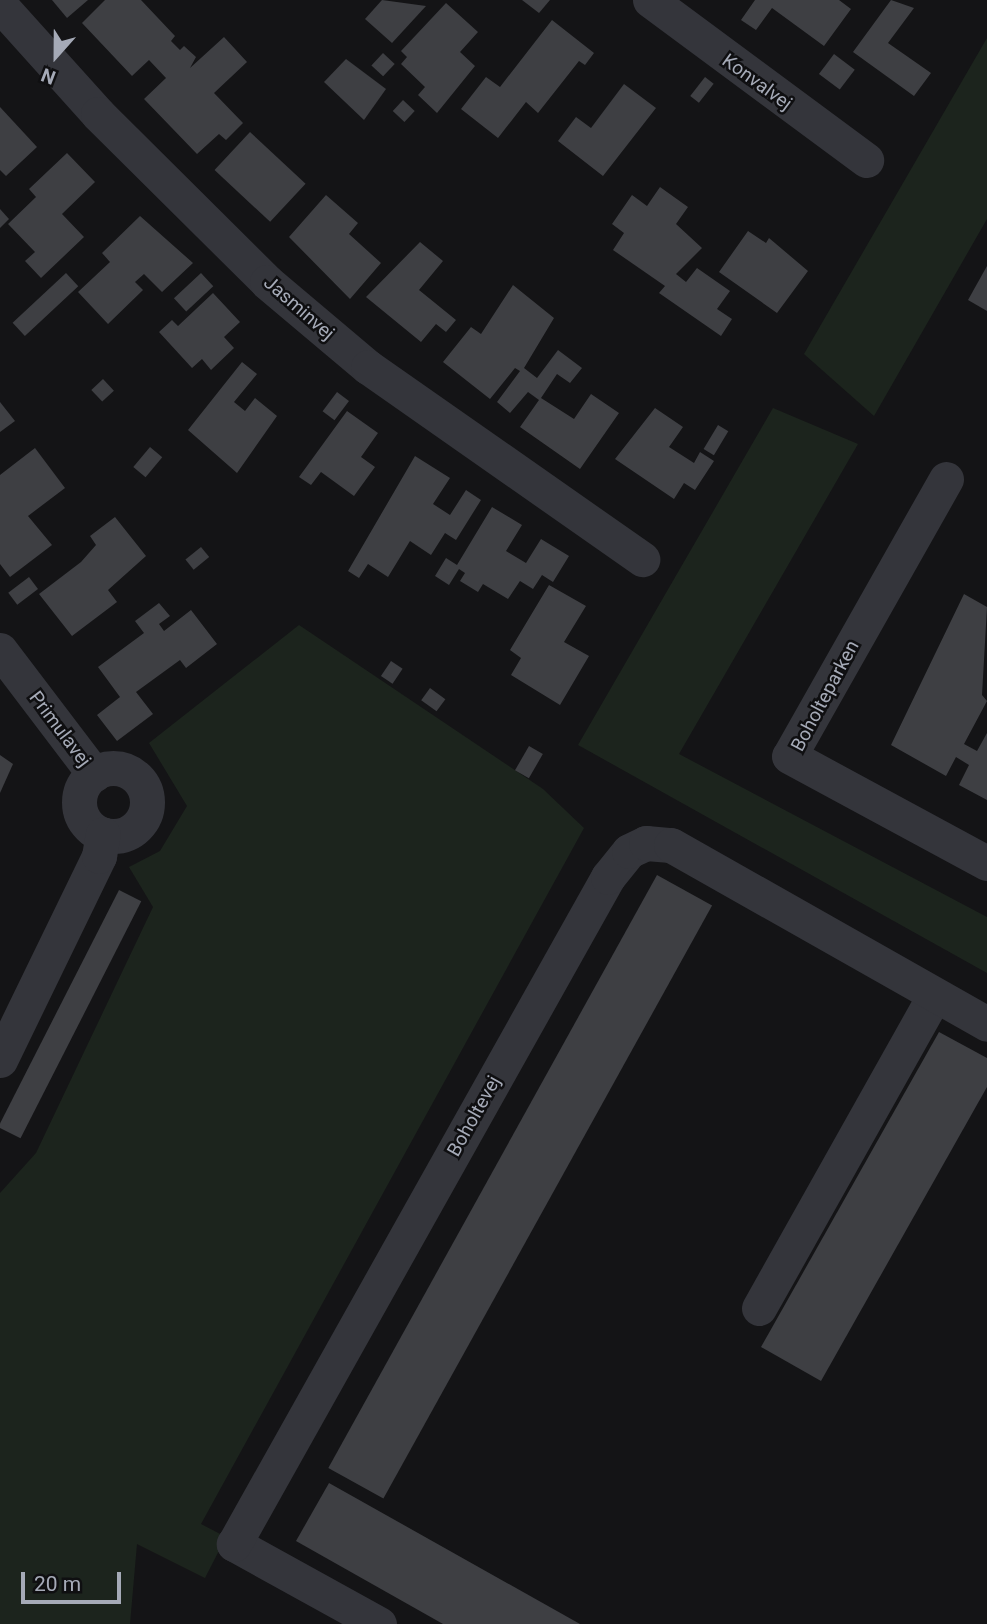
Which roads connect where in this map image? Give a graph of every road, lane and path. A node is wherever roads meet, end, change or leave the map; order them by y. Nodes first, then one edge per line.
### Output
1 (650, 0) edge
2 (0, 5) edge
3 (866, 160) dead end
4 (946, 479) dead end
5 (642, 559) dead end
6 (0, 650) edge
7 (94, 774) junction
8 (103, 834) junction
9 (987, 863) edge
10 (935, 995) junction
11 (987, 1024) edge
12 (0, 1060) edge
13 (759, 1308) dead end
14 (379, 1624) edge

1 - 3 street, Konvalvej
2 - 5 street, Jasminvej
4 - 9 street, Boholteparken
6 - 7 street, Primulavej
7 - 8 street, Primulavej
7 - 8 street, Primulavej
8 - 12 street
10 - 11 street, Boholtevej
10 - 13 street
10 - 14 street, Boholtevej

